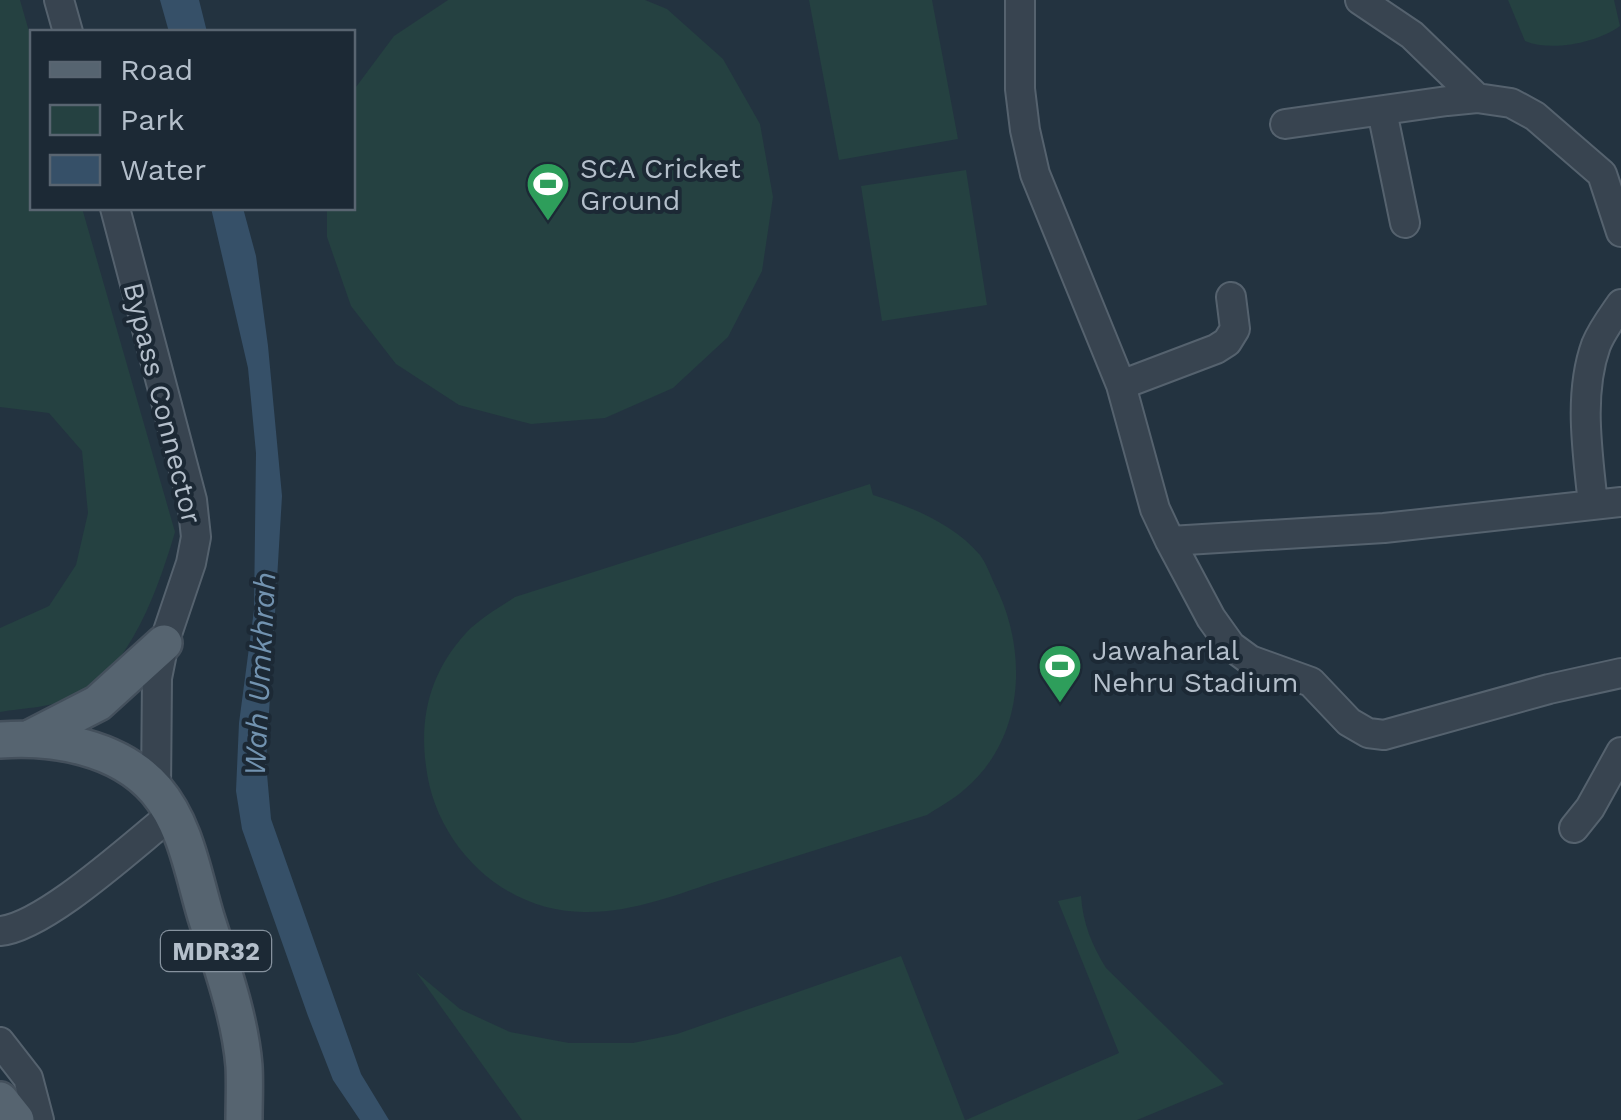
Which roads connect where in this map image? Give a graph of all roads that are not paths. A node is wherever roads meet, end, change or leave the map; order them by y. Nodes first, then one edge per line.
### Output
1 (59, 0) edge
2 (1020, 0) edge
3 (1360, 0) edge
4 (67, 30) edge
5 (1477, 98) junction
6 (1382, 111) junction
7 (1285, 124) dead end
8 (1611, 166) edge
9 (116, 210) edge
10 (1405, 223) dead end
11 (1621, 232) edge
12 (1230, 298) dead end
13 (1621, 304) edge
14 (1121, 384) junction
15 (1607, 503) edge
16 (1170, 541) junction
17 (164, 643) junction
18 (1621, 673) edge
19 (16, 739) edge
20 (1621, 752) edge
21 (163, 802) junction
22 (1574, 828) dead end
23 (0, 931) edge
24 (0, 1042) edge
25 (0, 1100) edge
26 (16, 1120) edge
27 (40, 1120) edge
28 (244, 1120) edge

1 - 4 street
2 - 14 street
3 - 5 street
5 - 6 street
5 - 8 street
6 - 7 street
6 - 10 street
8 - 11 street
9 - 17 street, Bypass Connector
12 - 14 street
13 - 15 street
14 - 16 street
15 - 16 street
16 - 18 street
17 - 19 main road
17 - 21 street, Bypass Connector
19 - 21 main road
20 - 22 street
21 - 23 street
21 - 28 main road, Bypass Connector / MDR32
24 - 27 street
25 - 26 main road

